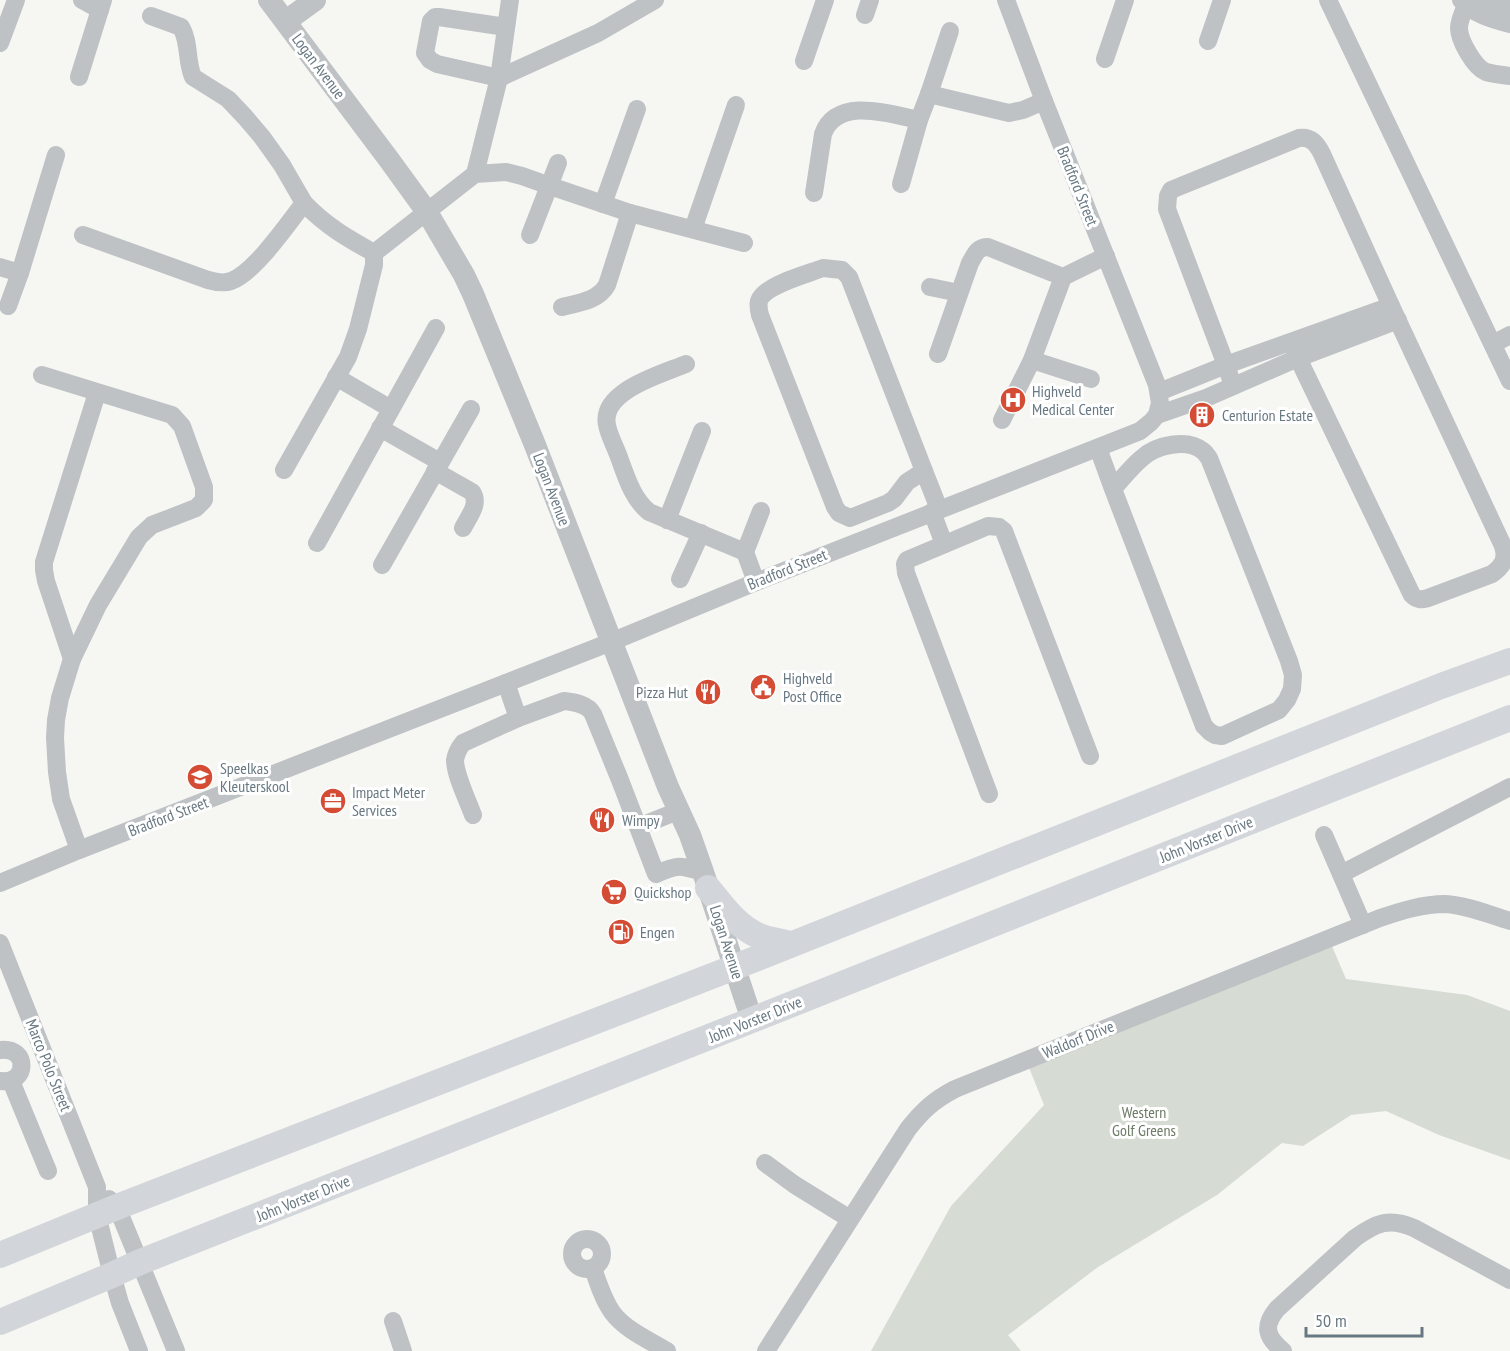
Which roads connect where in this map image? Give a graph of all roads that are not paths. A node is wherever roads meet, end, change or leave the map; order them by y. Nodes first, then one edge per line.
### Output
1 (16, 0) edge
2 (82, 0) edge
3 (269, 0) edge
4 (315, 0) edge
5 (510, 0) edge
6 (655, 0) edge
7 (825, 0) edge
8 (1005, 0) edge
9 (1125, 0) edge
10 (1222, 0) edge
11 (1328, 0) edge
12 (1469, 2) edge
13 (101, 5) edge
14 (1510, 8) edge
15 (151, 16) dead end
16 (286, 21) junction
17 (1510, 24) edge
18 (506, 27) junction
19 (950, 31) dead end
20 (1208, 41) dead end
21 (0, 43) edge
22 (1105, 59) dead end
23 (804, 61) dead end
24 (1510, 76) edge
25 (79, 77) dead end
26 (499, 78) junction
27 (929, 94) junction
28 (1044, 101) junction
29 (736, 105) dead end
30 (637, 109) dead end
31 (919, 120) junction
32 (56, 155) dead end
33 (558, 163) dead end
34 (475, 174) junction
35 (901, 184) dead end
36 (550, 186) junction
37 (814, 193) dead end
38 (304, 203) junction
39 (603, 204) junction
40 (427, 212) junction
41 (630, 213) junction
42 (693, 230) junction
43 (83, 235) dead end
44 (530, 236) dead end
45 (744, 243) dead end
46 (374, 253) junction
47 (1106, 256) junction
48 (0, 267) edge
49 (20, 273) junction
50 (1063, 278) junction
51 (930, 287) dead end
52 (959, 293) junction
53 (8, 306) dead end
54 (562, 307) dead end
55 (1394, 313) junction
56 (436, 328) dead end
57 (1510, 335) edge
58 (1493, 344) junction
59 (1295, 350) junction
60 (938, 354) dead end
61 (1032, 360) junction
62 (686, 364) dead end
63 (1226, 365) junction
64 (42, 375) dead end
65 (336, 377) junction
66 (1091, 379) dead end
67 (1510, 381) edge
68 (1233, 386) junction
69 (1159, 392) junction
70 (98, 393) junction
71 (391, 409) junction
72 (471, 409) dead end
73 (1157, 415) junction
74 (1002, 420) dead end
75 (380, 428) junction
76 (702, 431) dead end
77 (1098, 448) junction
78 (438, 466) junction
79 (284, 470) dead end
80 (924, 471) junction
81 (1113, 489) junction
82 (935, 510) junction
83 (761, 511) dead end
84 (667, 520) junction
85 (463, 528) dead end
86 (700, 533) junction
87 (317, 543) dead end
88 (944, 544) junction
89 (745, 552) junction
90 (382, 565) dead end
91 (680, 579) dead end
92 (756, 582) junction
93 (611, 642) junction
94 (72, 659) junction
95 (1510, 661) edge
96 (506, 683) junction
97 (518, 718) junction
98 (1510, 718) edge
99 (1090, 756) dead end
100 (1510, 787) edge
101 (989, 794) dead end
102 (678, 811) junction
103 (473, 815) dead end
104 (638, 827) junction
105 (1324, 835) dead end
106 (79, 850) junction
107 (1341, 874) junction
108 (706, 880) junction
109 (0, 883) edge
110 (1510, 921) edge
111 (1363, 925) junction
112 (0, 943) edge
113 (791, 944) junction
114 (735, 967) junction
115 (752, 1020) junction
116 (42, 1049) junction
117 (0, 1050) edge
118 (20, 1060) junction
119 (5, 1081) edge
120 (765, 1163) dead end
121 (48, 1171) dead end
122 (107, 1211) junction
123 (850, 1219) junction
124 (0, 1255) edge
125 (140, 1262) junction
126 (593, 1268) dead end
127 (112, 1275) junction
128 (1510, 1280) edge
129 (393, 1321) dead end
130 (0, 1322) edge
131 (139, 1351) edge
132 (176, 1351) edge
133 (403, 1351) edge
134 (667, 1351) edge
135 (766, 1351) edge
136 (1283, 1351) edge

1 - 21 street
2 - 13 street
3 - 16 street, Logan Avenue
4 - 16 street
5 - 18 street
6 - 26 street
7 - 23 street
8 - 28 street, Bradford Street
9 - 22 street
10 - 20 street
11 - 58 street
12 - 14 street
12 - 17 street
12 - 24 street
13 - 25 street
15 - 38 street
16 - 40 street, Logan Avenue
18 - 26 street
18 - 26 street
19 - 27 street
26 - 34 street
27 - 28 street
27 - 31 street
28 - 47 street, Bradford Street
29 - 42 street
30 - 39 street
31 - 35 street
31 - 37 street
32 - 49 street
33 - 36 street
34 - 36 street
34 - 40 street
36 - 39 street
36 - 44 street
38 - 43 street
38 - 46 street
39 - 41 street
40 - 46 street
40 - 93 street, Logan Avenue
41 - 42 street
41 - 54 street
42 - 45 street
46 - 65 street
47 - 50 street
47 - 69 street, Bradford Street
48 - 49 street
49 - 53 street
50 - 52 street
50 - 61 street
51 - 52 street
52 - 60 street
55 - 59 street
55 - 59 street
55 - 63 street
56 - 71 street
57 - 58 street
58 - 67 street
59 - 63 street
59 - 68 street
61 - 66 street
61 - 74 street
62 - 84 street
63 - 68 street
63 - 69 street
64 - 70 street
65 - 71 street
65 - 79 street
68 - 73 street
69 - 73 street, Bradford Street
70 - 94 street
70 - 94 street
71 - 75 street
72 - 78 street
73 - 77 street, Bradford Street
75 - 78 street
75 - 87 street
76 - 84 street
77 - 81 street
77 - 82 street, Bradford Street
78 - 85 street
78 - 90 street
80 - 80 street
80 - 82 street
81 - 81 street
82 - 88 street
82 - 92 street, Bradford Street
83 - 89 street
84 - 86 street
86 - 89 street
86 - 91 street
88 - 99 street
88 - 101 street
89 - 92 street
92 - 93 street, Bradford Street
93 - 96 street, Bradford Street
93 - 102 street, Logan Avenue
94 - 106 street
95 - 113 main road
96 - 97 street
96 - 106 street, Bradford Street
97 - 103 street
97 - 104 street
98 - 115 main road, John Vorster Drive
100 - 107 street
102 - 104 street
102 - 108 street, Logan Avenue
104 - 108 street
105 - 107 street
106 - 109 street, Bradford Street
107 - 111 street
108 - 113 main road
108 - 114 street, Logan Avenue
110 - 111 street, Waldorf Drive
111 - 123 street, Waldorf Drive
112 - 116 street, Marco Polo Street
113 - 114 main road
114 - 115 street, Logan Avenue
114 - 122 main road
115 - 125 main road, John Vorster Drive
116 - 118 street
116 - 122 street, Marco Polo Street
117 - 118 street
118 - 119 street
119 - 121 street
120 - 123 street
122 - 124 main road
122 - 125 street
122 - 127 street
123 - 135 street, Waldorf Drive
125 - 127 main road, John Vorster Drive
125 - 132 street
126 - 134 street
127 - 130 main road, John Vorster Drive
127 - 131 street
128 - 136 street
129 - 133 street

